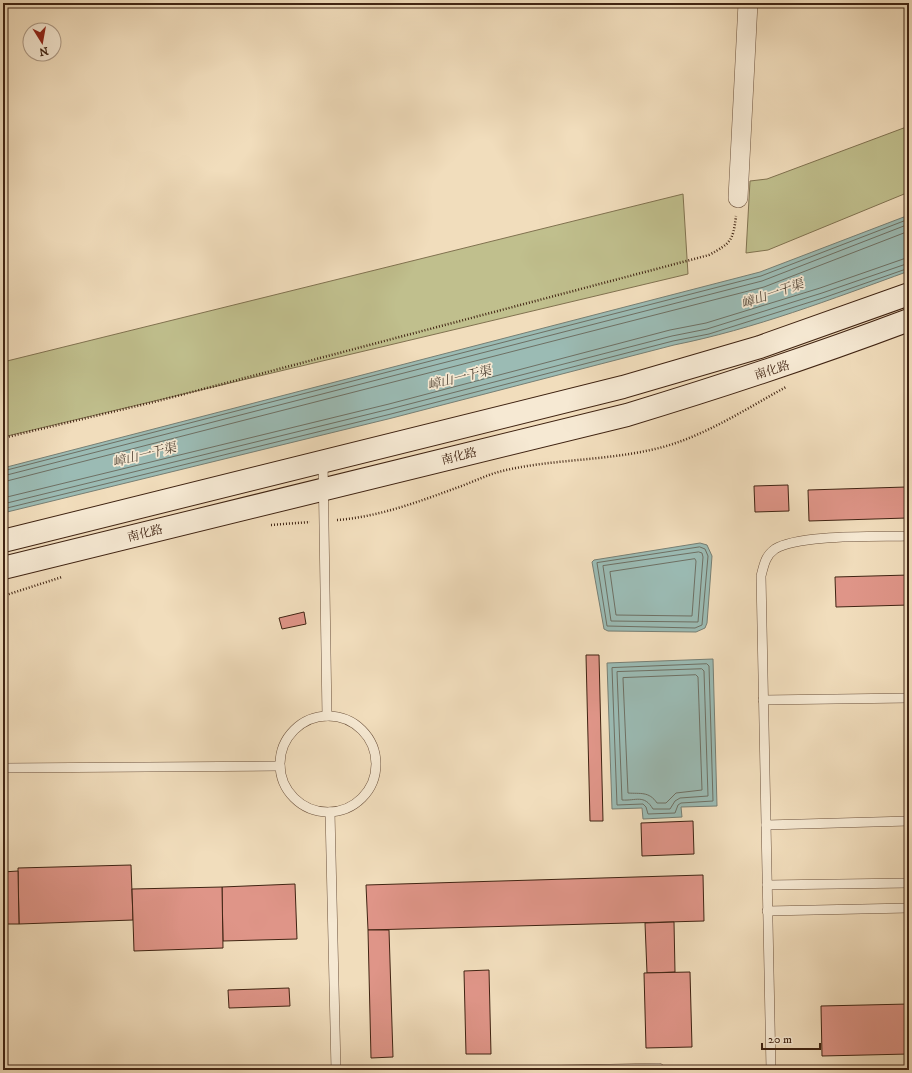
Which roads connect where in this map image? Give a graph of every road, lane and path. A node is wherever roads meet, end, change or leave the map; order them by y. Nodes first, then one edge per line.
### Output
1 (748, 3) edge
2 (738, 198) joint
3 (909, 294) edge
4 (909, 320) edge
5 (792, 384) dead end
6 (3, 438) edge
7 (323, 461) junction
8 (324, 489) junction
9 (324, 521) junction
10 (263, 527) dead end
11 (909, 536) edge
12 (3, 541) edge
13 (3, 568) edge
14 (67, 575) dead end
15 (3, 596) edge
16 (909, 698) edge
17 (763, 700) junction
18 (327, 716) junction
19 (280, 766) junction
20 (3, 768) edge
21 (330, 812) junction
22 (909, 821) edge
23 (766, 825) junction
24 (909, 883) edge
25 (767, 885) junction
26 (909, 908) edge
27 (767, 911) junction
28 (659, 1068) dead end
29 (336, 1070) edge
30 (561, 1070) edge
31 (771, 1070) edge

1 - 2 street
2 - 6 path
3 - 7 main road
4 - 8 main road, 南化路
5 - 9 path
7 - 8 lane
7 - 12 main road
8 - 9 lane
8 - 13 main road, 南化路
9 - 10 path
9 - 18 lane
11 - 17 lane
14 - 15 path
16 - 17 lane
17 - 23 lane
18 - 19 lane
18 - 21 lane
19 - 20 lane
19 - 21 lane
21 - 29 lane
22 - 23 lane
23 - 25 lane
24 - 25 lane
25 - 27 lane
26 - 27 lane
27 - 31 lane
28 - 30 lane

